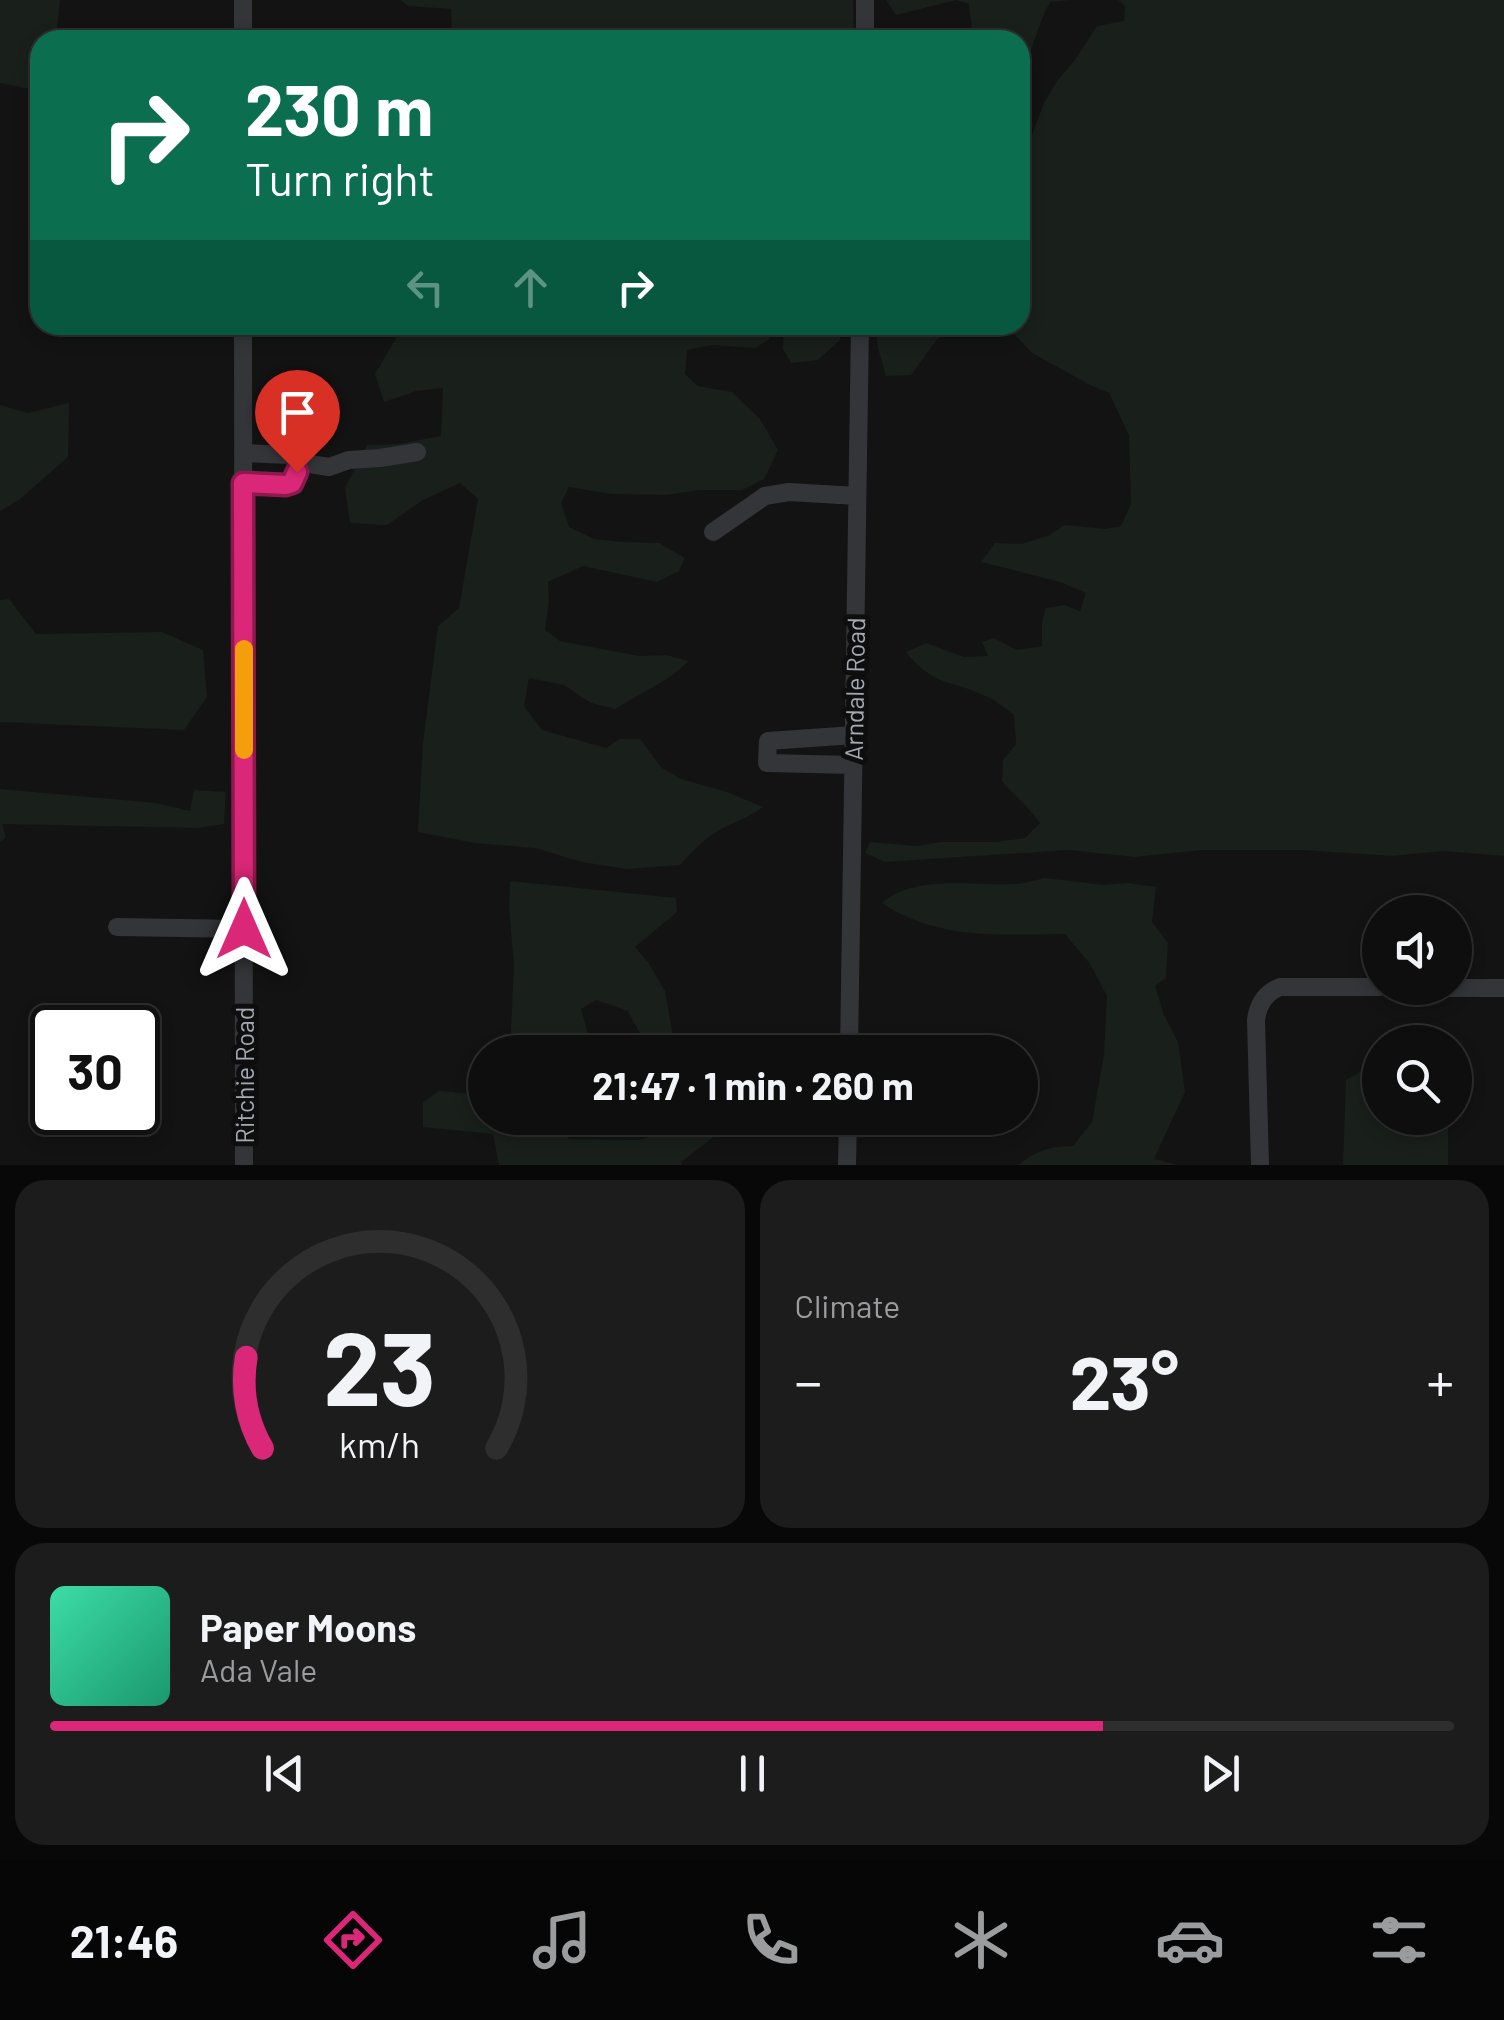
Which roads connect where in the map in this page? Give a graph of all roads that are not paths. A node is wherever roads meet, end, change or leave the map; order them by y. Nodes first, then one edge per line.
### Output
1 (242, 0) edge
2 (866, 0) edge
3 (242, 30) edge
4 (865, 30) edge
5 (243, 335) edge
6 (860, 335) edge
7 (417, 452) dead end
8 (243, 453) junction
9 (298, 462) junction
10 (243, 483) junction
11 (858, 496) junction
12 (713, 532) dead end
13 (854, 735) junction
14 (853, 765) junction
15 (116, 927) dead end
16 (244, 929) junction
17 (1362, 988) edge
18 (1472, 988) edge
19 (1504, 988) edge
20 (849, 1035) edge
21 (848, 1135) edge
22 (244, 1165) edge
23 (848, 1165) edge
24 (1260, 1165) edge

1 - 3 street
2 - 4 street
5 - 8 street, Ritchie Road
6 - 11 street, Arndale Road
7 - 9 street
8 - 9 street
8 - 10 street, Ritchie Road
9 - 10 street
10 - 16 street, Ritchie Road
11 - 12 street
11 - 13 street, Arndale Road
13 - 14 street, Arndale Road
13 - 14 street
14 - 20 street, Arndale Road
15 - 16 street
16 - 22 street, Ritchie Road
17 - 24 street
18 - 19 street
21 - 23 street

